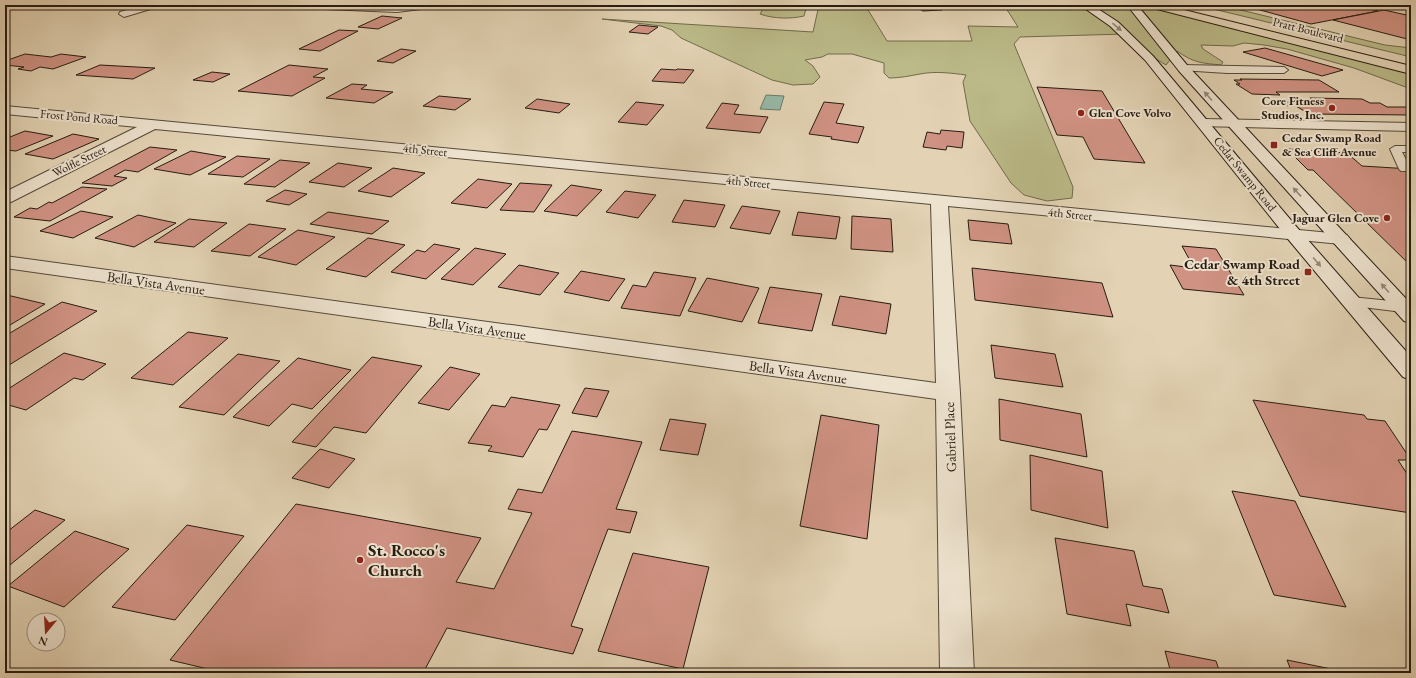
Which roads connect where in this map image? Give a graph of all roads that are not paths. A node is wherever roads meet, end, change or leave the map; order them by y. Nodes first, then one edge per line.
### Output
1 (154, 5) edge
2 (276, 5) edge
3 (1085, 5) edge
4 (1132, 5) edge
5 (1152, 5) edge
6 (1184, 5) edge
7 (429, 6) dead end
8 (124, 14) dead end
9 (1411, 61) edge
10 (1183, 68) junction
11 (1159, 70) junction
12 (1284, 70) dead end
13 (1411, 70) edge
14 (5, 110) edge
15 (1229, 119) junction
16 (1204, 123) junction
17 (154, 124) junction
18 (1411, 127) edge
19 (1411, 149) edge
20 (1405, 169) dead end
21 (5, 198) edge
22 (939, 201) junction
23 (1294, 235) junction
24 (1341, 239) junction
25 (5, 262) edge
26 (1351, 302) junction
27 (1408, 311) edge
28 (1411, 372) edge
29 (948, 393) junction
30 (957, 673) edge

1 - 8 street
2 - 7 lane
3 -> 11 street, Cedar Swamp Road
4 - 10 street, Cedar Swamp Road
5 - 13 main road, Pratt Boulevard
6 - 9 main road, Pratt Boulevard
10 - 12 lane
15 -> 10 street, Cedar Swamp Road
11 - 15 street
11 - 16 street, Cedar Swamp Road
14 - 17 street, Frost Pond Road
15 - 16 street
15 - 18 street
24 -> 15 street, Cedar Swamp Road
16 - 23 street, Cedar Swamp Road
17 - 21 street, Wolfle Street
17 - 22 street, 4th Street
19 - 20 lane
22 - 23 street, 4th Street
22 - 29 street, Gabriel Place
23 - 24 street, 4th Street
23 -> 26 street, Cedar Swamp Road
27 -> 24 street, Cedar Swamp Road
25 - 29 street, Bella Vista Avenue
26 - 27 lane
26 - 28 street, Cedar Swamp Road
29 - 30 street, Gabriel Place

